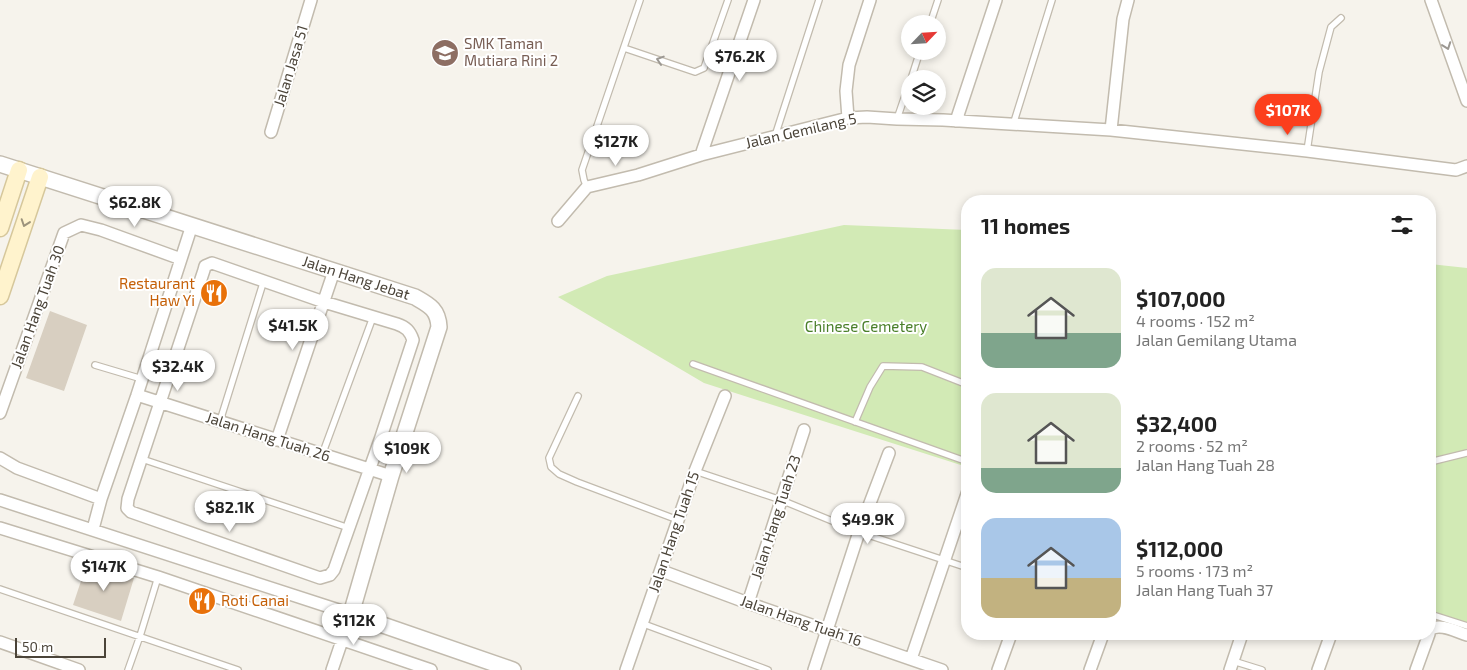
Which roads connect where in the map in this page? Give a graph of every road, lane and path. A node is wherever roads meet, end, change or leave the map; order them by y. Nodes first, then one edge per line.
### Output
1 (311, 0) edge
2 (640, 0) edge
3 (728, 0) edge
4 (754, 0) edge
5 (819, 0) edge
6 (870, 0) edge
7 (938, 0) edge
8 (996, 0) edge
9 (1052, 0) edge
10 (1128, 0) edge
11 (1431, 0) edge
12 (933, 15) edge
13 (1341, 18) dead end
14 (624, 48) junction
15 (1467, 101) edge
16 (901, 107) edge
17 (848, 118) junction
18 (897, 119) junction
19 (956, 120) junction
20 (1013, 124) junction
21 (1111, 130) junction
22 (271, 132) dead end
23 (775, 137) junction
24 (1307, 152) junction
25 (701, 155) junction
26 (0, 164) edge
27 (1467, 166) edge
28 (19, 170) junction
29 (40, 177) junction
30 (587, 187) junction
31 (558, 221) dead end
32 (192, 225) junction
33 (0, 228) edge
34 (181, 259) junction
35 (334, 271) junction
36 (3, 279) edge
37 (264, 280) junction
38 (0, 296) edge
39 (324, 302) junction
40 (373, 317) junction
41 (693, 364) dead end
42 (95, 365) dead end
43 (142, 378) junction
44 (961, 382) edge
45 (137, 395) junction
46 (578, 396) dead end
47 (724, 396) dead end
48 (161, 402) junction
49 (0, 413) edge
50 (220, 422) junction
51 (855, 422) junction
52 (804, 430) dead end
53 (277, 440) junction
54 (890, 453) dead end
55 (1467, 453) edge
56 (322, 455) junction
57 (0, 458) edge
58 (142, 459) junction
59 (961, 460) edge
60 (1436, 461) edge
61 (369, 470) junction
62 (695, 471) junction
63 (391, 476) junction
64 (101, 499) junction
65 (0, 500) edge
66 (781, 500) junction
67 (961, 511) edge
68 (678, 520) junction
69 (0, 528) edge
70 (349, 528) junction
71 (93, 529) junction
72 (859, 532) junction
73 (944, 560) junction
74 (961, 566) edge
75 (662, 571) junction
76 (158, 577) junction
77 (0, 589) edge
78 (748, 603) junction
79 (351, 614) junction
80 (1436, 616) edge
81 (642, 623) junction
82 (1467, 626) edge
83 (1436, 627) edge
84 (826, 630) junction
85 (1467, 635) edge
86 (140, 636) junction
87 (343, 639) junction
88 (1008, 640) edge
89 (1101, 640) edge
90 (1240, 640) edge
91 (1329, 640) edge
92 (1427, 640) edge
93 (0, 642) edge
94 (911, 659) junction
95 (1232, 665) edge
96 (79, 670) edge
97 (128, 670) edge
98 (238, 670) edge
99 (332, 670) edge
100 (431, 670) edge
101 (513, 670) edge
102 (626, 670) edge
103 (768, 670) edge
104 (814, 670) edge
105 (942, 670) edge
106 (998, 670) edge
107 (1090, 670) edge
108 (1262, 670) edge
109 (1318, 670) edge
110 (1416, 670) edge

1 - 22 street, Jalan Jasa 51
2 - 14 lane
3 -> 14 lane
4 - 25 street
5 - 23 lane
6 - 17 street
7 - 12 lane
8 - 19 street
9 - 20 lane
10 - 21 street
11 -> 15 street
13 - 24 lane
14 - 30 lane
16 - 18 lane
17 - 18 street, Jalan Gemilang 5
17 - 23 street, Jalan Gemilang 5
18 - 19 street, Jalan Gemilang 5
19 - 20 street, Jalan Gemilang 5
20 - 21 street, Jalan Gemilang 5
21 - 24 street, Jalan Gemilang 5
23 - 25 street, Jalan Gemilang 5
24 - 27 street, Jalan Gemilang 5
25 - 30 street, Jalan Gemilang 5
26 - 28 street, Jalan Hang Jebat
28 - 29 street, Jalan Hang Jebat
28 - 33 main road
29 - 32 street, Jalan Hang Jebat
29 -> 36 main road
30 - 31 street
32 - 34 street
32 - 35 street, Jalan Hang Jebat
34 - 43 street
34 - 49 street, Jalan Hang Tuah 30
35 - 39 street
35 - 63 street, Jalan Hang Jebat
36 - 38 main road
37 - 39 street
37 - 48 street
37 - 50 lane
39 - 40 street
39 - 53 street
40 - 56 lane
40 - 61 street
41 - 51 lane
42 - 43 lane
43 - 45 street
44 - 51 lane
45 - 48 street, Jalan Hang Tuah 26
45 - 64 street
46 - 68 lane
47 - 62 street, Jalan Hang Tuah 15
48 - 50 street, Jalan Hang Tuah 26
48 - 58 street
50 - 53 street, Jalan Hang Tuah 26
51 - 59 lane
52 - 66 street, Jalan Hang Tuah 23
53 - 56 street, Jalan Hang Tuah 26
54 - 72 street
55 - 60 lane
56 - 61 street, Jalan Hang Tuah 26
57 - 64 street
58 - 70 lane
58 - 70 street
61 - 63 street, Jalan Hang Tuah 26
61 - 70 street
62 - 66 lane
62 - 68 street, Jalan Hang Tuah 15
63 - 79 street, Jalan Hang Jebat
64 - 71 street
65 - 71 street
66 - 72 lane
66 - 78 street, Jalan Hang Tuah 23
67 - 73 street
68 - 75 street, Jalan Hang Tuah 15
69 - 76 street
71 - 79 street
72 - 73 lane
72 - 84 street
73 - 74 lane
73 - 94 street
75 - 78 street, Jalan Hang Tuah 16
75 - 81 street, Jalan Hang Tuah 15
76 - 86 lane
76 - 87 street
77 - 86 lane
78 - 84 street, Jalan Hang Tuah 16
79 - 87 street
79 - 101 street
80 - 82 lane
81 - 102 street, Jalan Hang Tuah 15
81 - 103 lane
83 - 85 street
84 - 94 street, Jalan Hang Tuah 16
84 - 104 street
86 - 97 lane
86 - 98 lane
87 - 99 street
87 - 100 street
88 - 106 street
89 - 107 street
90 - 95 street
91 - 109 street
92 - 110 street
93 - 96 street
94 - 105 street, Jalan Hang Tuah 16
95 - 108 lane

